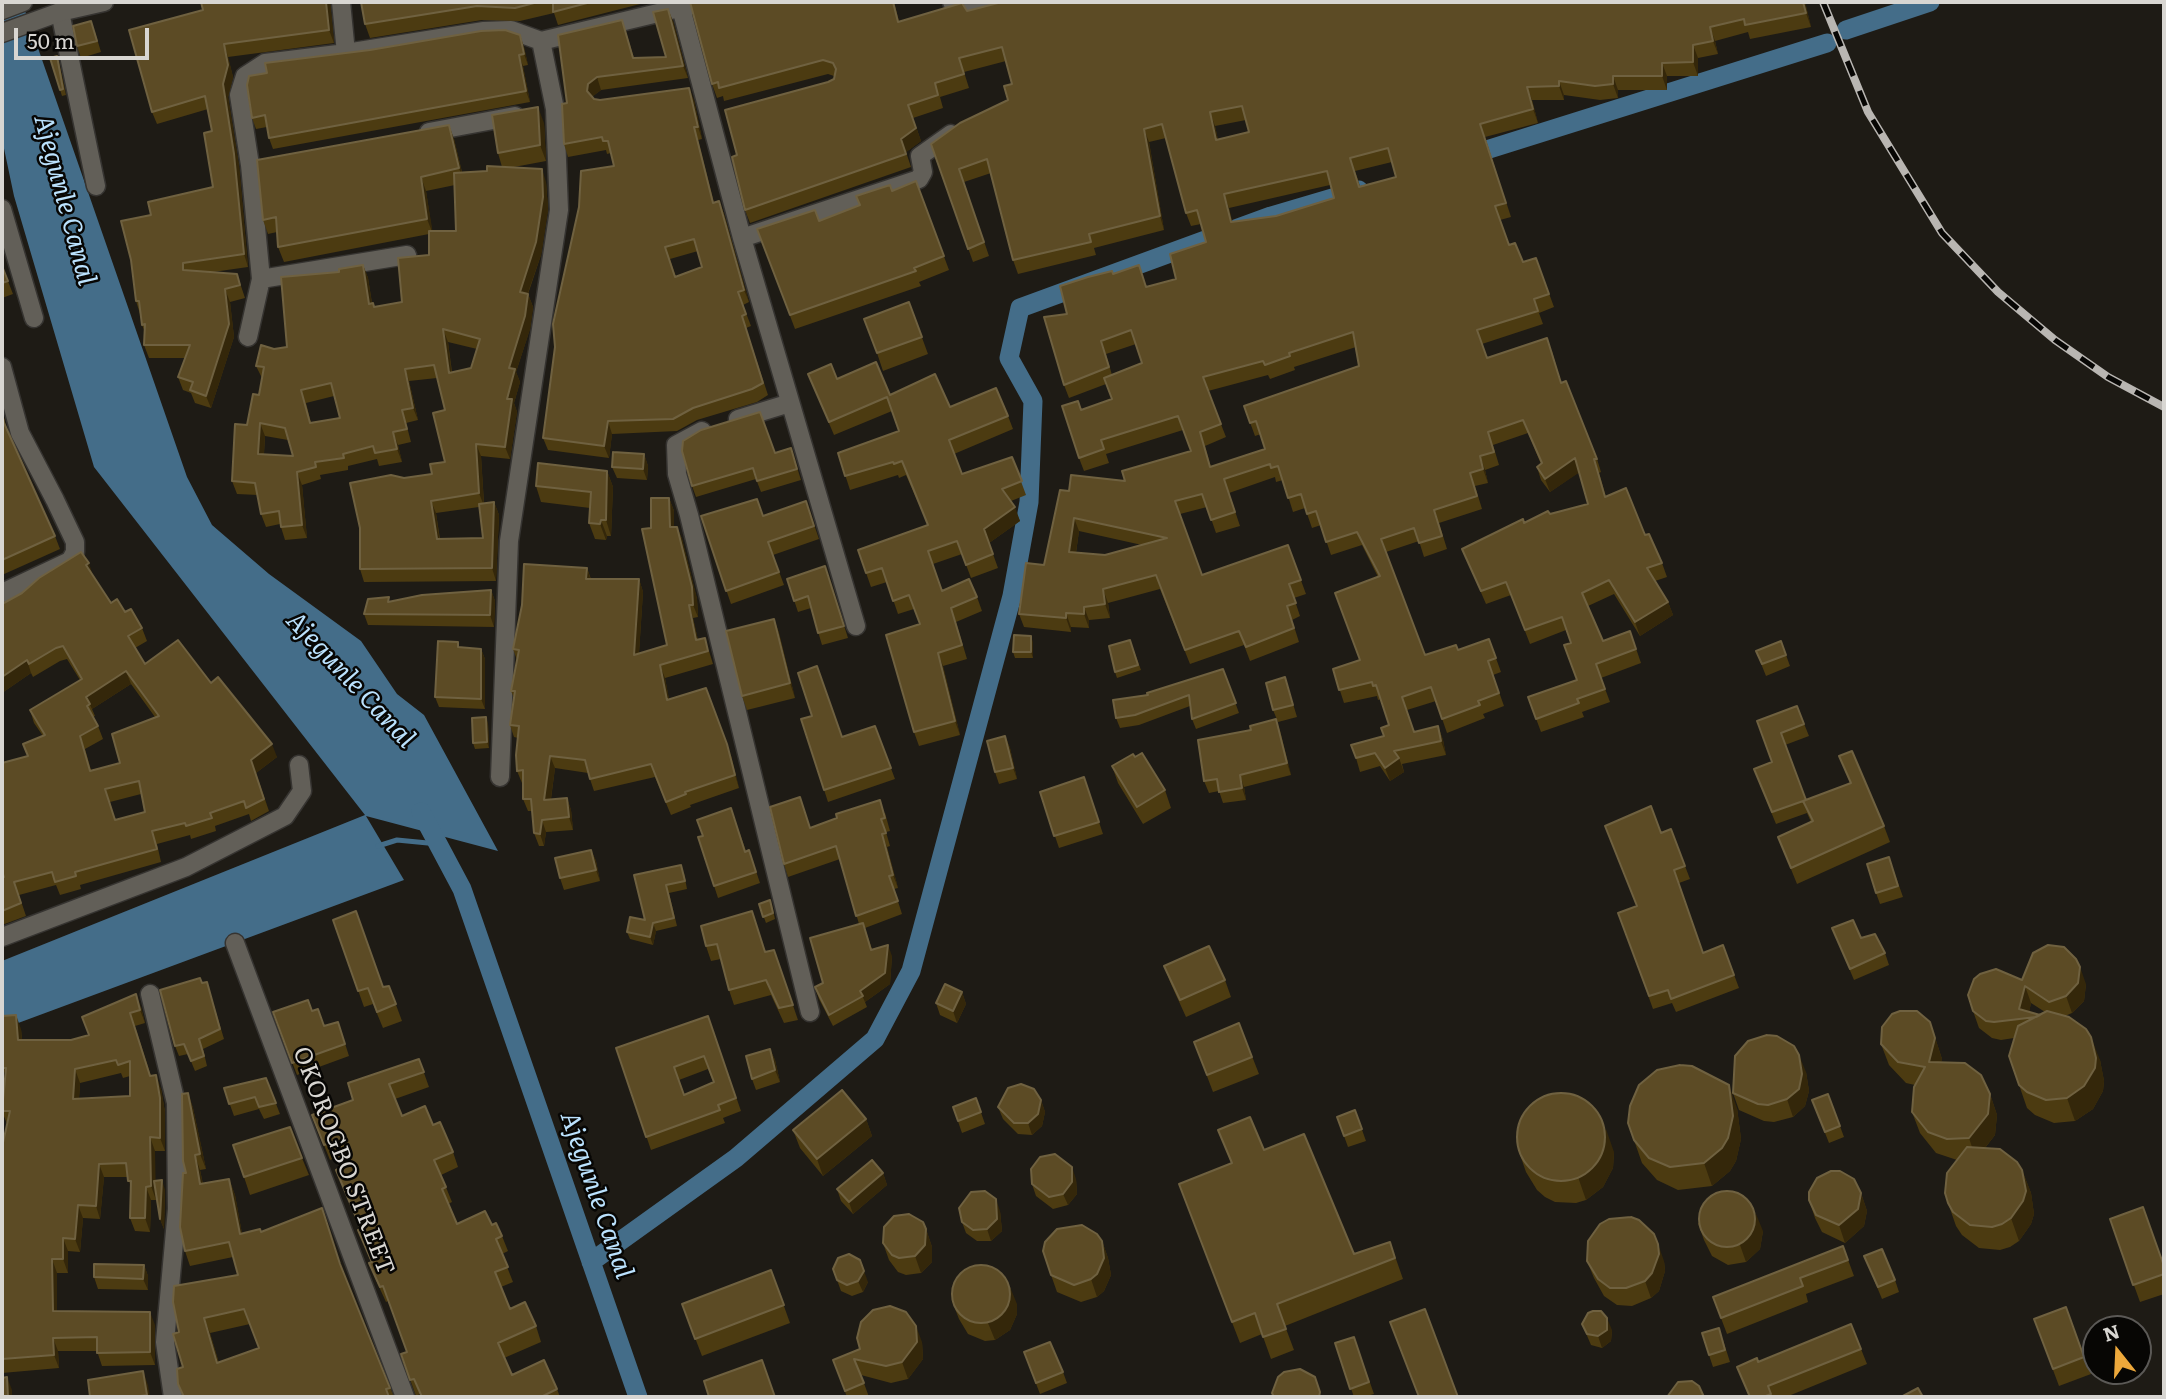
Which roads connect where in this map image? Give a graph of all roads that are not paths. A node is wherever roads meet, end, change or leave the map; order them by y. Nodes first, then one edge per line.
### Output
1 (23, 2) edge
2 (104, 2) edge
3 (341, 2) edge
4 (705, 2) edge
5 (952, 2) edge
6 (1000, 2) edge
7 (681, 8) junction
8 (2, 10) edge
9 (60, 12) junction
10 (2, 33) edge
11 (541, 41) junction
12 (346, 52) junction
13 (541, 112) junction
14 (954, 132) edge
15 (409, 136) edge
16 (96, 186) dead end
17 (2, 209) edge
18 (742, 238) junction
19 (407, 255) edge
20 (261, 279) junction
21 (34, 318) dead end
22 (248, 337) dead end
23 (2, 367) edge
24 (790, 403) junction
25 (2, 593) edge
26 (856, 626) dead end
27 (299, 765) dead end
28 (500, 777) dead end
29 (2, 937) edge
30 (235, 943) dead end
31 (150, 993) dead end
32 (810, 1012) dead end
33 (173, 1397) edge
34 (405, 1397) edge

1 - 8 street
2 - 9 street
3 - 12 street
4 - 7 street
5 - 6 street
7 - 11 street
7 - 18 street
9 - 10 street
9 - 16 street
11 - 12 street
11 - 13 street
12 - 20 street
13 - 15 street
13 - 28 street
14 - 18 street
17 - 21 street
18 - 24 street
19 - 20 street
20 - 22 street
23 - 25 street
24 - 26 street
24 - 32 street
27 - 29 street
30 - 34 street, OKOROGBO STREET
31 - 33 street

